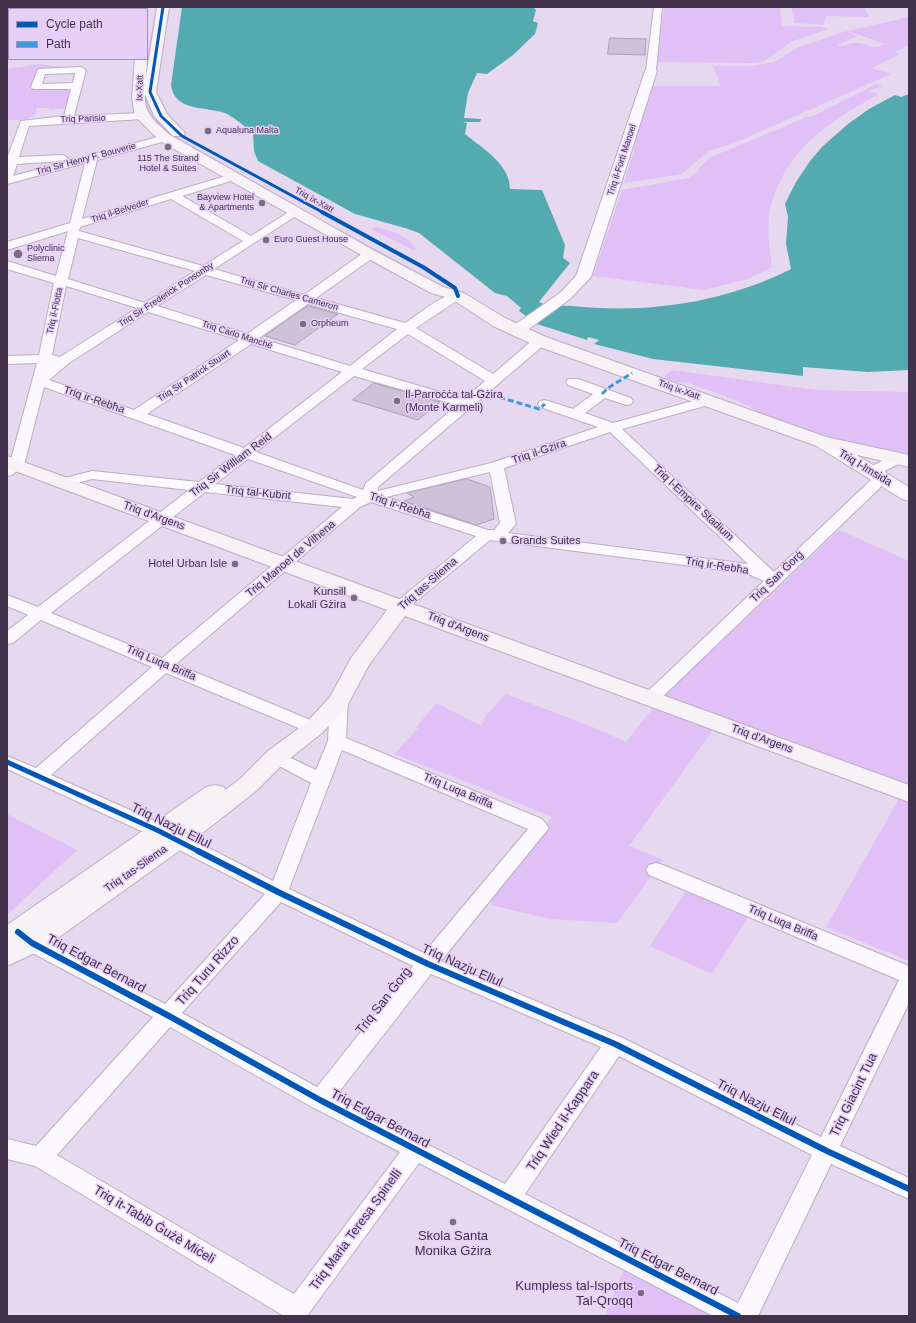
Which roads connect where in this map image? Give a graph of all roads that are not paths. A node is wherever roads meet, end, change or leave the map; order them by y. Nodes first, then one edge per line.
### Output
1 (163, 7) edge
2 (658, 7) edge
3 (141, 60) edge
4 (651, 72) joint
5 (77, 86) dead end
6 (142, 116) junction
7 (161, 116) joint
8 (68, 119) junction
9 (165, 138) junction
10 (92, 157) junction
11 (10, 161) edge
12 (7, 177) edge
13 (233, 177) junction
14 (7, 181) edge
15 (172, 195) junction
16 (296, 212) junction
17 (74, 229) junction
18 (251, 241) junction
19 (7, 246) edge
20 (370, 254) junction
21 (7, 265) edge
22 (205, 269) junction
23 (61, 281) junction
24 (458, 296) junction
25 (306, 299) junction
26 (148, 306) junction
27 (526, 317) junction
28 (499, 322) junction
29 (407, 328) junction
30 (516, 331) junction
31 (248, 339) junction
32 (540, 341) junction
33 (45, 359) junction
34 (7, 360) edge
35 (64, 360) junction
36 (353, 372) junction
37 (38, 380) junction
38 (493, 380) junction
39 (573, 382) dead end
40 (602, 394) junction
41 (707, 401) junction
42 (626, 402) dead end
43 (467, 404) junction
44 (545, 404) dead end
45 (136, 415) junction
46 (574, 415) junction
47 (612, 427) junction
48 (820, 441) junction
49 (246, 453) junction
50 (903, 460) edge
51 (10, 466) edge
52 (496, 466) junction
53 (881, 479) junction
54 (66, 482) junction
55 (202, 487) junction
56 (909, 495) edge
57 (370, 497) junction
58 (355, 504) junction
59 (161, 519) junction
60 (487, 535) junction
61 (286, 564) junction
62 (774, 580) junction
63 (7, 600) edge
64 (401, 606) junction
65 (41, 613) junction
66 (7, 638) edge
67 (165, 665) junction
68 (650, 699) junction
69 (339, 701) junction
70 (314, 728) junction
71 (337, 741) junction
72 (276, 757) junction
73 (7, 762) edge
74 (38, 776) junction
75 (322, 781) junction
76 (909, 794) edge
77 (535, 824) joint
78 (168, 836) junction
79 (656, 870) dead end
80 (278, 892) junction
81 (19, 938) edge
82 (7, 956) edge
83 (428, 964) junction
84 (909, 975) edge
85 (909, 981) edge
86 (169, 1016) junction
87 (615, 1044) junction
88 (320, 1100) junction
89 (7, 1149) edge
90 (415, 1150) junction
91 (827, 1151) junction
92 (41, 1157) junction
93 (909, 1189) edge
94 (510, 1198) junction
95 (297, 1310) joint
96 (738, 1316) edge
97 (745, 1316) edge

1 - 7 main road, Ix-Xatt
2 - 4 street, Triq il-Forti Manoel
3 - 6 main road, Ix-Xatt
4 - 27 street, Triq il-Forti Manoel
5 - 8 street
6 - 8 street, Triq Parisio
6 - 9 main road, Triq ix-Xatt
7 - 24 main road, Triq ix-Xatt
8 - 11 street, Triq Parisio
9 - 10 street, Triq Sir Henry F. Bouverie
9 - 13 main road, Triq ix-Xatt
10 - 11 street
10 - 14 street, Triq Sir Henry F. Bouverie
10 - 17 street, Triq il-Flotta
11 - 12 street
13 - 15 street, Triq il-Belveder
13 - 16 main road, Triq ix-Xatt
15 - 17 street, Triq il-Belveder
15 - 18 street
16 - 18 street, Triq Sir Frederick Ponsonby
16 - 20 main road, Triq ix-Xatt
17 - 19 street, Triq il-Belveder
17 - 22 street, Triq Sir Charles Cameron
17 - 23 street, Triq il-Flotta
18 - 22 street, Triq Sir Frederick Ponsonby
20 - 24 main road, Triq ix-Xatt
20 - 25 street, Triq Sir Patrick Stuart
21 - 23 street, Triq Carlo Manché
22 - 25 street, Triq Sir Charles Cameron
22 - 26 street, Triq Sir Frederick Ponsonby
23 - 26 street, Triq Carlo Manché
23 - 33 street, Triq il-Flotta
24 - 28 main road, Triq ix-Xatt
24 - 29 street, Triq Sir William Reid
25 - 29 street, Triq Sir Charles Cameron
25 - 31 street, Triq Sir Patrick Stuart
26 - 31 street, Triq Carlo Manché
26 - 35 street, Triq Sir Frederick Ponsonby
27 - 28 street, Triq il-Forti Manoel
27 - 30 street, Triq il-Forti Manoel
28 - 30 main road, Triq ix-Xatt
29 - 36 street, Triq Sir William Reid
29 - 38 street, Triq Sir Charles Cameron
30 - 32 main road, Triq ix-Xatt
31 - 36 street, Triq Carlo Manché
31 - 45 street, Triq Sir Patrick Stuart
32 - 38 street
32 - 41 main road, Triq ix-Xatt
33 - 34 street
33 - 35 street
33 - 37 street, Triq il-Flotta
35 - 37 street, Triq Sir Frederick Ponsonby
36 - 43 street, Triq Carlo Manché
36 - 49 street, Triq Sir William Reid
37 - 45 street, Triq ir-Rebħa
37 - 51 street, Triq il-Flotta
38 - 43 street
39 - 40 street
40 - 42 street
40 - 46 street
41 - 47 street, Triq il-Gżira
41 - 48 main road, Triq ix-Xatt
43 - 57 street
44 - 46 street
45 - 49 street, Triq ir-Rebħa
46 - 47 street
47 - 52 street, Triq il-Gżira
47 - 62 street, Triq l-Empire Stadium
48 - 50 main road, Triq ix-Xatt
48 - 53 street, Triq l-Imsida
49 - 55 street, Triq Sir William Reid
49 - 57 street, Triq ir-Rebħa
50 - 53 street, Triq San Ġorġ
51 - 54 main road, Triq d'Argens
52 - 57 street, Triq il-Gżira
52 - 60 street, Triq tas-Sliema
53 - 56 street, Triq l-Imsida
53 - 62 street, Triq San Ġorġ
54 - 55 street, Triq tal-Kubrit
54 - 59 main road, Triq d'Argens
55 - 58 street, Triq tal-Kubrit
55 - 59 street, Triq Sir William Reid
57 - 58 street, Triq Manoel de Vilhena
57 - 60 street, Triq ir-Rebħa
58 - 61 street, Triq Manoel de Vilhena
59 - 61 main road, Triq d'Argens
59 - 65 street, Triq Sir William Reid
60 - 62 street, Triq ir-Rebħa
60 - 64 street, Triq tas-Sliema
61 - 64 main road, Triq d'Argens
61 - 67 street, Triq Manoel de Vilhena
62 - 68 street, Triq San Ġorġ
63 - 65 street, Triq Luqa Briffa
64 - 68 main road, Triq d'Argens
64 - 69 main road, Triq tas-Sliema
65 - 66 street, Triq Sir William Reid
65 - 67 street, Triq Luqa Briffa
67 - 70 street, Triq Luqa Briffa
67 - 74 street, Triq Manoel de Vilhena
68 - 76 main road, Triq d'Argens
69 - 70 main road, Triq tas-Sliema
69 - 71 street, Triq Turu Rizzo
70 - 72 main road, Triq tas-Sliema
71 - 75 street, Triq Turu Rizzo
71 - 77 street, Triq Luqa Briffa
72 - 75 street
72 - 78 main road, Triq tas-Sliema
73 - 74 street, Triq Nazju Ellul
74 - 78 street, Triq Nazju Ellul
75 - 80 street, Triq Turu Rizzo
77 - 83 street, Triq San Ġorġ
78 - 80 street, Triq Nazju Ellul
78 - 81 main road, Triq tas-Sliema
79 - 84 street, Triq Luqa Briffa
80 - 83 street, Triq Nazju Ellul
80 - 86 street, Triq Turu Rizzo
81 - 82 main road, Triq tas-Sliema
81 - 86 street, Triq Edgar Bernard
83 - 87 street, Triq Nazju Ellul
83 - 88 street, Triq San Ġorġ
85 - 91 street, Triq Giacint Tua
86 - 88 street, Triq Edgar Bernard
86 - 92 street, Triq Turu Rizzo
87 - 91 street, Triq Nazju Ellul
87 - 94 street, Triq Wied il-Kappara
88 - 90 street, Triq Edgar Bernard
89 - 92 street, Triq it-Tabib Ġużè Miċeli
90 - 94 street, Triq Edgar Bernard
90 - 95 street, Triq Maria Teresa Spinelli
91 - 93 street, Triq Nazju Ellul
91 - 97 street, Triq Giacint Tua
92 - 95 street, Triq it-Tabib Ġużè Miċeli
94 - 96 street, Triq Edgar Bernard

